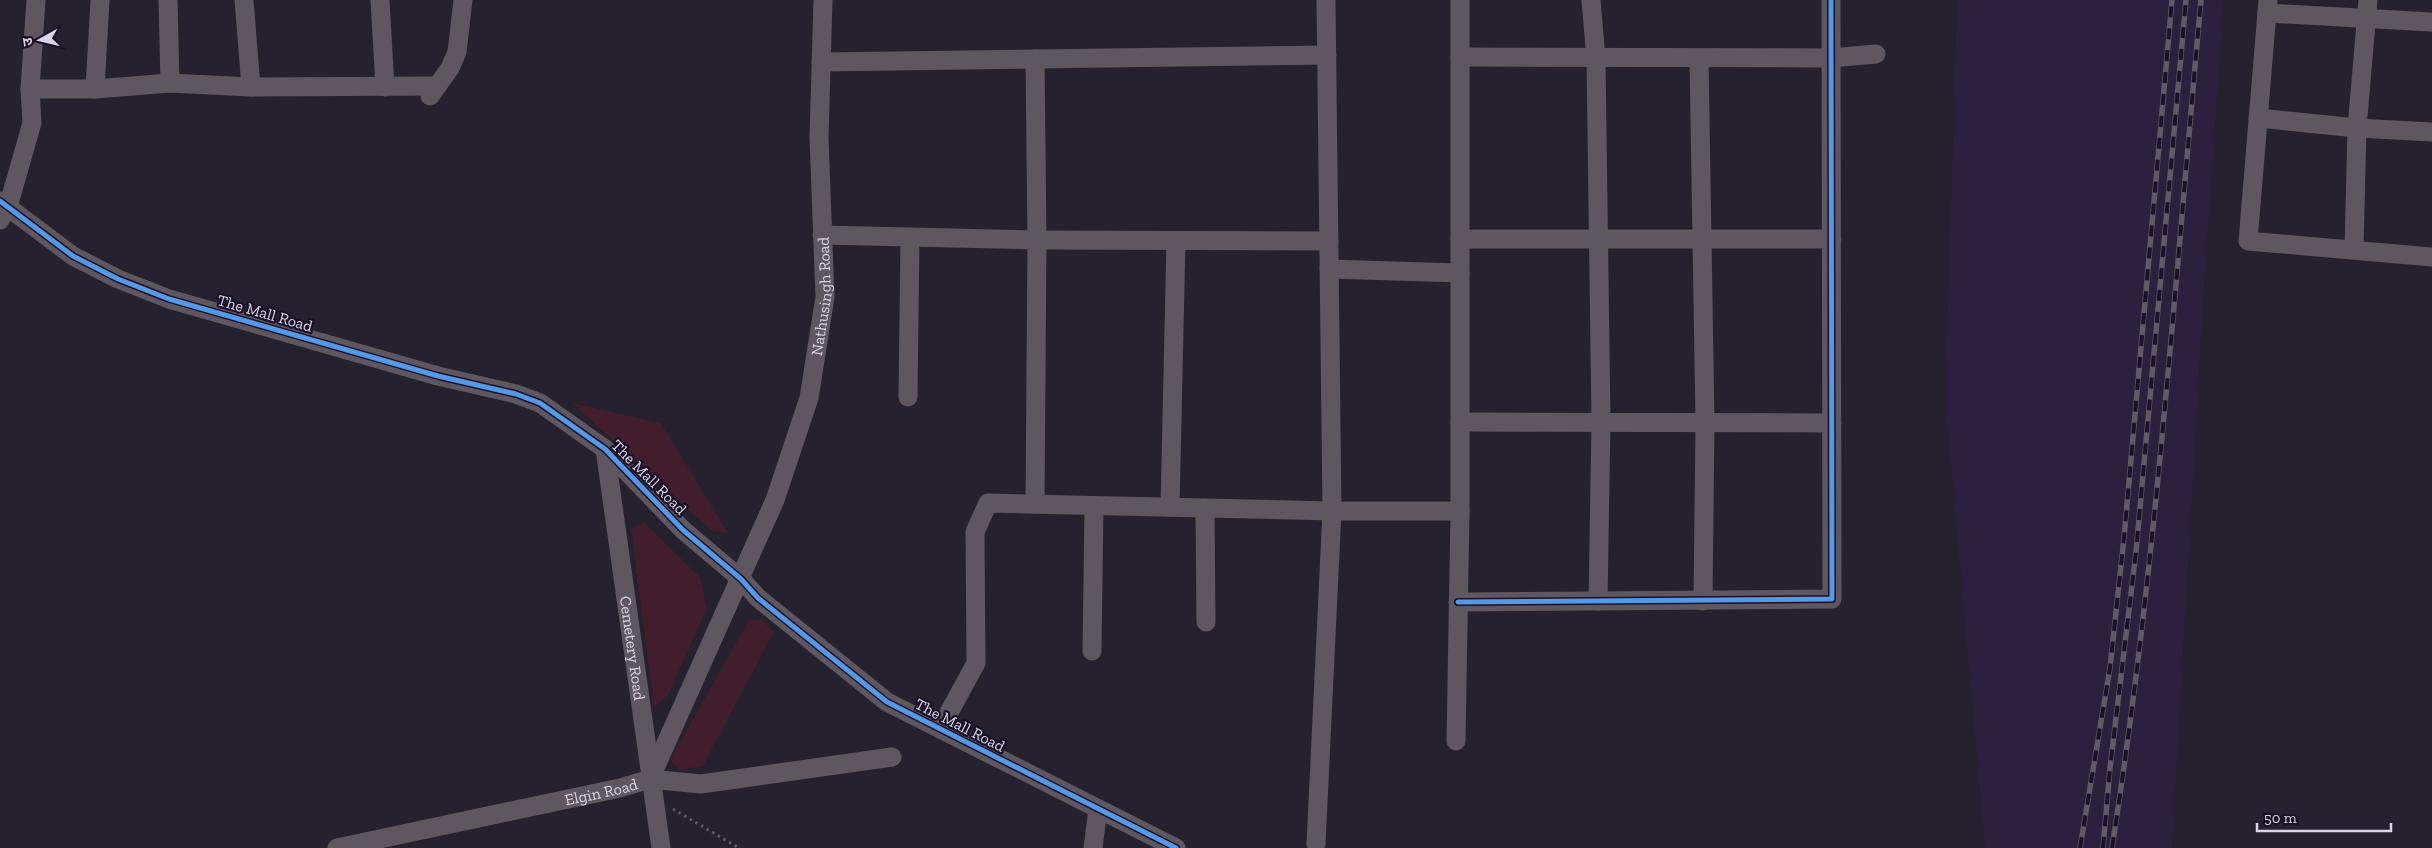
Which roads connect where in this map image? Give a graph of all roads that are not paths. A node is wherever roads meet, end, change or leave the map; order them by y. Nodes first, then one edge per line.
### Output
1 (36, 0) edge
2 (100, 0) edge
3 (168, 0) edge
4 (244, 0) edge
5 (380, 0) edge
6 (463, 0) edge
7 (822, 0) edge
8 (1326, 0) edge
9 (1460, 0) edge
10 (1591, 0) edge
11 (1830, 0) edge
12 (2267, 6) edge
13 (2367, 8) edge
14 (2432, 22) edge
15 (1876, 54) dead end
16 (1327, 55) junction
17 (1460, 57) junction
18 (1699, 58) junction
19 (1831, 58) junction
20 (1035, 59) junction
21 (1596, 59) junction
22 (821, 62) junction
23 (170, 83) junction
24 (385, 86) junction
25 (251, 87) junction
26 (95, 89) junction
27 (30, 90) junction
28 (2258, 118) junction
29 (2356, 128) junction
30 (2432, 132) edge
31 (3, 210) edge
32 (822, 235) junction
33 (910, 237) junction
34 (1598, 238) junction
35 (1700, 238) junction
36 (1832, 239) junction
37 (1037, 240) junction
38 (1460, 240) junction
39 (1176, 241) junction
40 (1329, 241) junction
41 (2354, 249) junction
42 (2432, 257) edge
43 (1329, 269) junction
44 (1460, 273) junction
45 (908, 397) dead end
46 (1460, 422) junction
47 (1602, 422) junction
48 (1705, 422) junction
49 (1832, 423) junction
50 (605, 449) junction
51 (1035, 504) junction
52 (1094, 506) junction
53 (1170, 507) junction
54 (1205, 508) junction
55 (1332, 511) junction
56 (1460, 511) junction
57 (741, 579) junction
58 (1702, 601) junction
59 (1458, 602) junction
60 (1598, 602) junction
61 (1206, 622) dead end
62 (1092, 651) dead end
63 (940, 729) junction
64 (1456, 740) dead end
65 (892, 757) dead end
66 (651, 788) junction
67 (1098, 809) junction
68 (1316, 844) dead end
69 (337, 848) edge
70 (661, 848) edge
71 (1093, 848) edge
72 (1176, 848) edge

1 - 27 street
2 - 26 street
3 - 23 street
4 - 25 street
5 - 24 street
6 - 24 street
7 - 22 street, Nathusingh Road
8 - 16 street
9 - 17 street
10 - 21 street
11 - 19 street
12 - 13 street
12 - 28 street
13 - 14 street
13 - 29 street
15 - 19 street
16 - 20 street
16 - 40 street
17 - 21 street
17 - 38 street
18 - 19 street
18 - 21 street
18 - 35 street
19 - 36 street
20 - 22 street
20 - 37 street
21 - 34 street
22 - 32 street, Nathusingh Road
23 - 25 street
23 - 26 street
24 - 25 street
26 - 27 street
27 - 31 street
28 - 29 street
28 - 41 street
29 - 30 street
29 - 41 street
31 - 50 street, The Mall Road
32 - 33 street
32 - 57 street, Nathusingh Road
33 - 37 street
33 - 45 street
34 - 35 street
34 - 38 street
34 - 47 street
35 - 36 street
35 - 48 street
36 - 49 street
37 - 39 street
37 - 51 street
38 - 44 street
39 - 40 street
39 - 53 street
40 - 43 street
41 - 42 street
43 - 44 street
43 - 55 street
44 - 46 street
46 - 47 street
46 - 56 street
47 - 48 street
47 - 60 street
48 - 49 street
48 - 58 street
49 - 58 street
50 - 57 street, The Mall Road
50 - 66 street, Cemetery Road
51 - 52 street
51 - 63 street
52 - 53 street
52 - 62 street
53 - 54 street
54 - 55 street
54 - 61 street
55 - 56 street
55 - 68 street
56 - 59 street
57 - 63 street, The Mall Road
57 - 66 street, Elgin Road
58 - 60 street
59 - 60 street
59 - 64 street
63 - 67 street, The Mall Road
65 - 66 street
66 - 69 street, Elgin Road
66 - 70 street, Cemetery Road
67 - 71 street
67 - 72 street, The Mall Road

